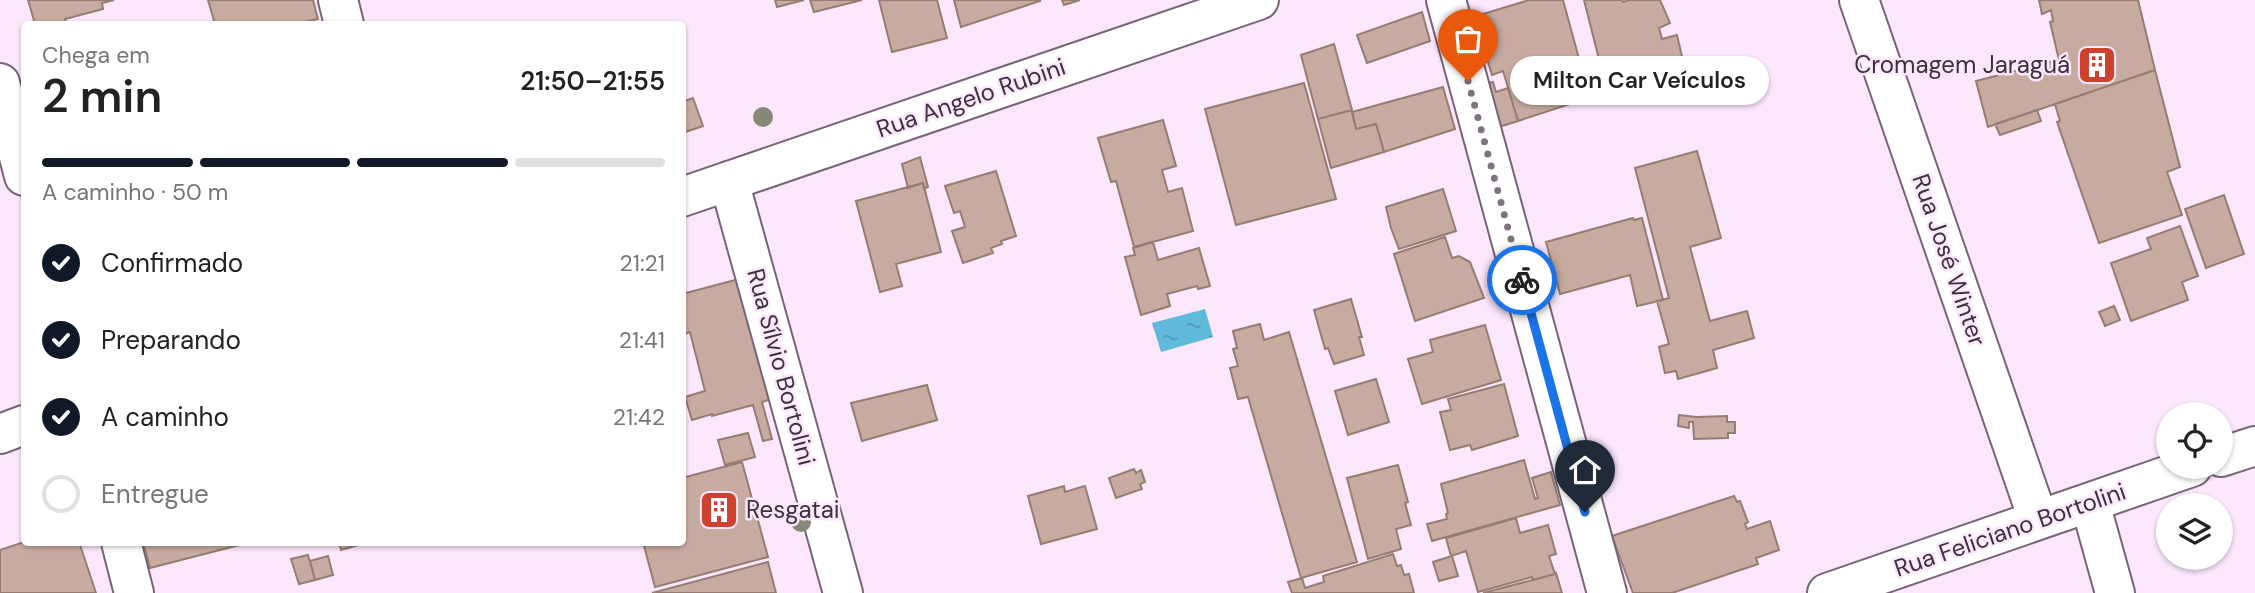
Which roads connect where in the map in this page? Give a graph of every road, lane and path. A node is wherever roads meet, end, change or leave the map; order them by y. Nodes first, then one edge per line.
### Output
1 (338, 0) edge
2 (1259, 0) edge
3 (1446, 0) edge
4 (1859, 0) edge
5 (344, 21) edge
6 (0, 83) edge
7 (21, 164) edge
8 (729, 181) junction
9 (686, 196) edge
10 (21, 426) edge
11 (0, 434) edge
12 (2255, 446) edge
13 (2233, 453) edge
14 (2158, 479) edge
15 (2090, 503) junction
16 (2038, 519) junction
17 (122, 546) edge
18 (134, 593) edge
19 (843, 593) edge
20 (1607, 593) edge
21 (1827, 593) edge
22 (2115, 593) edge

1 - 5 street
2 - 8 street, Rua Angelo Rubini
3 - 20 street
4 - 16 street, Rua José Winter
6 - 7 street
8 - 9 street, Rua Angelo Rubini
8 - 19 street, Rua Sílvio Bortolini
10 - 11 street
12 - 13 street
14 - 15 street, Rua Feliciano Bortolini
15 - 16 street, Rua Feliciano Bortolini
15 - 22 street
16 - 21 street, Rua Feliciano Bortolini
17 - 18 street

